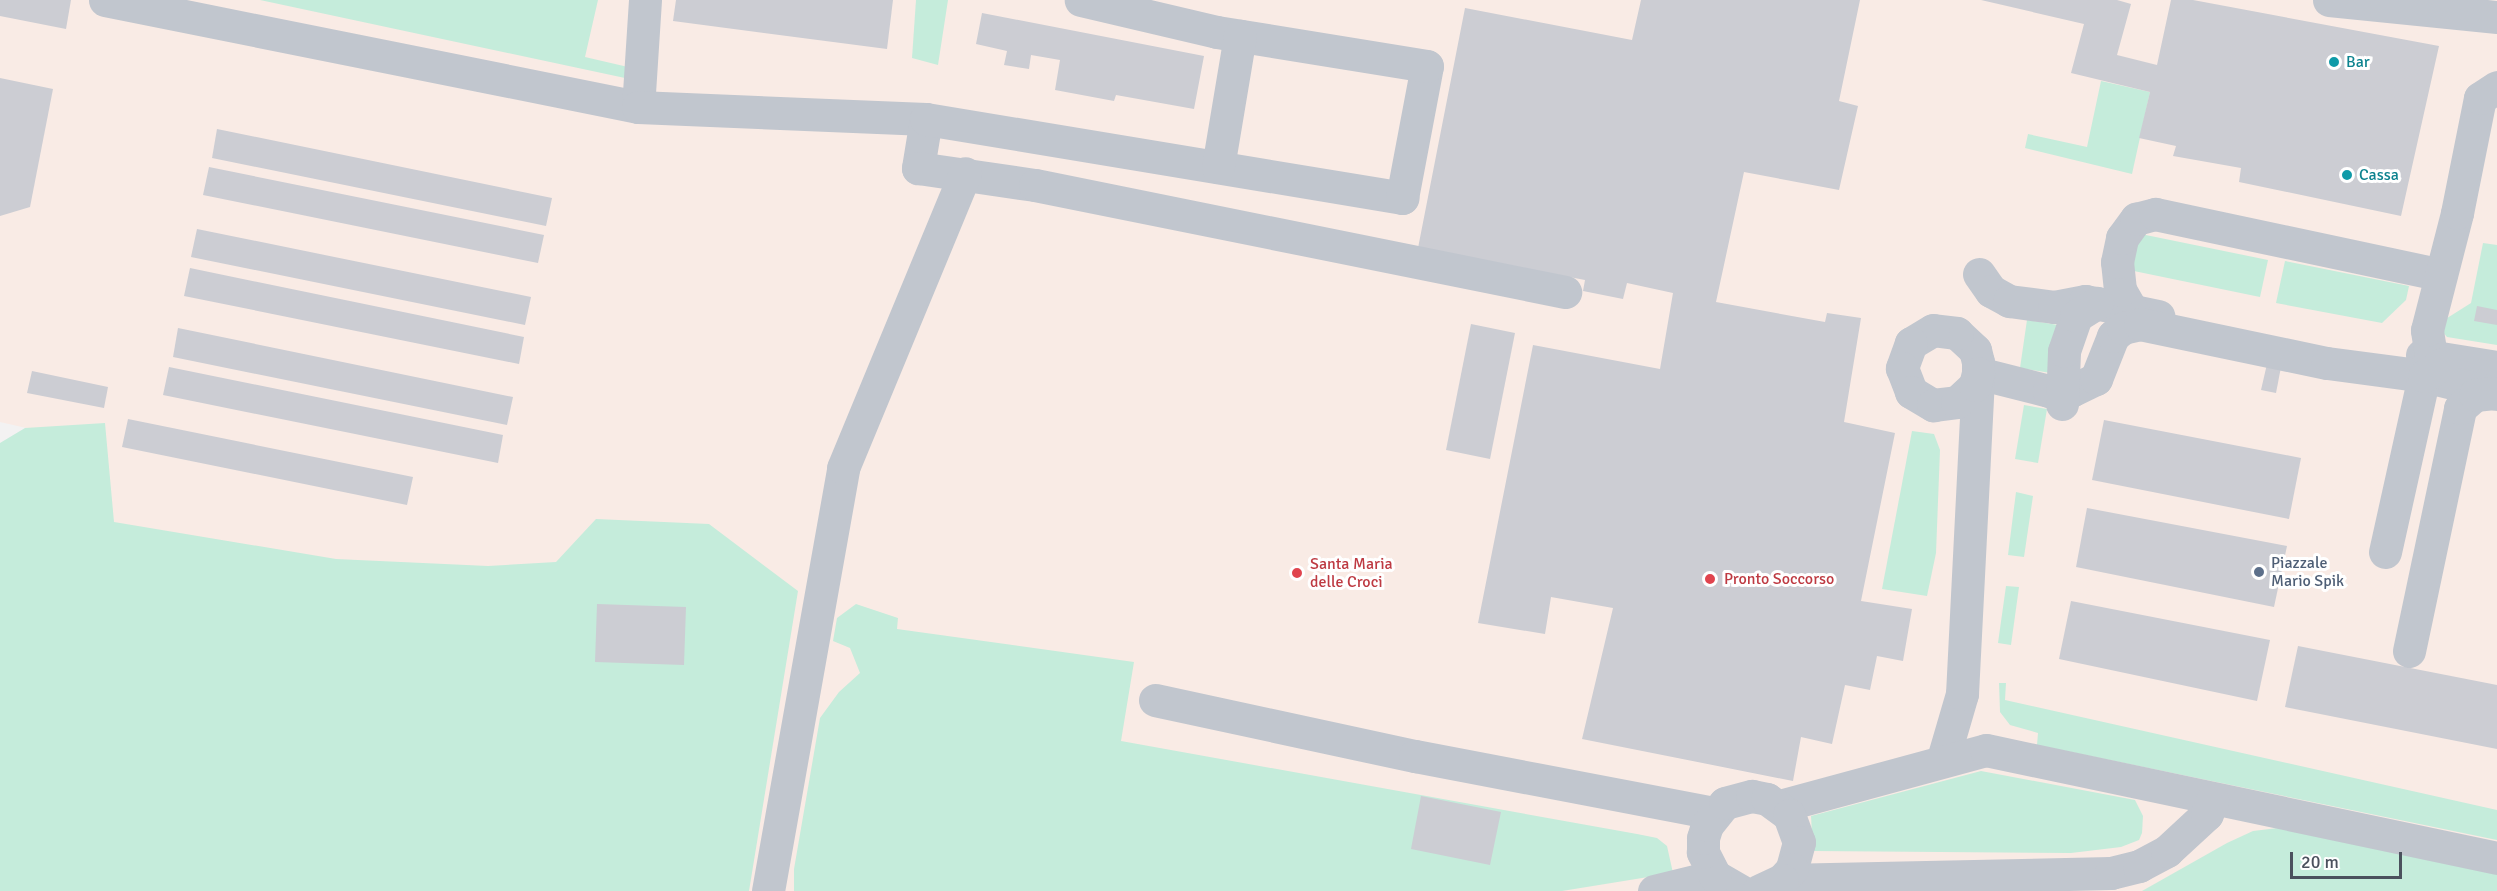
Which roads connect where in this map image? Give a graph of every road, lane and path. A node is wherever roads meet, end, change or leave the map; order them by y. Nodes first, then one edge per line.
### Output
1 (105, 0) edge
2 (645, 0) edge
3 (1081, 0) edge
4 (2329, 0) edge
5 (2366, 3) edge
6 (2497, 17) edge
7 (1240, 36) junction
8 (2497, 87) edge
9 (638, 107) junction
10 (926, 119) junction
11 (1218, 167) junction
12 (965, 173) junction
13 (1979, 274) dead end
14 (2441, 275) junction
15 (1565, 292) dead end
16 (2097, 303) junction
17 (2135, 317) junction
18 (2464, 375) edge
19 (2062, 398) junction
20 (2385, 552) dead end
21 (2400, 649) dead end
22 (1155, 700) dead end
23 (1943, 759) junction
24 (2212, 800) junction
25 (1779, 806) junction
26 (1714, 813) junction
27 (2497, 858) edge
28 (1770, 885) edge
29 (1722, 886) edge
30 (768, 891) edge
31 (1654, 891) edge

1 - 9 street
2 - 9 street
3 - 7 street
4 - 5 street
5 - 6 street
7 - 11 street
7 - 11 street
8 - 14 street
9 - 10 street
10 - 11 street
10 - 12 street
12 - 15 street
12 - 30 street
13 - 16 street
14 - 17 street
14 - 18 street
16 - 17 street
16 - 19 street
17 - 18 street
17 - 19 street
18 - 20 street
18 - 21 street
19 - 23 street
22 - 26 street
23 - 24 street
23 - 25 street
24 - 27 street
24 - 28 street
25 - 26 street
25 - 28 street
26 - 29 street
29 - 31 street

